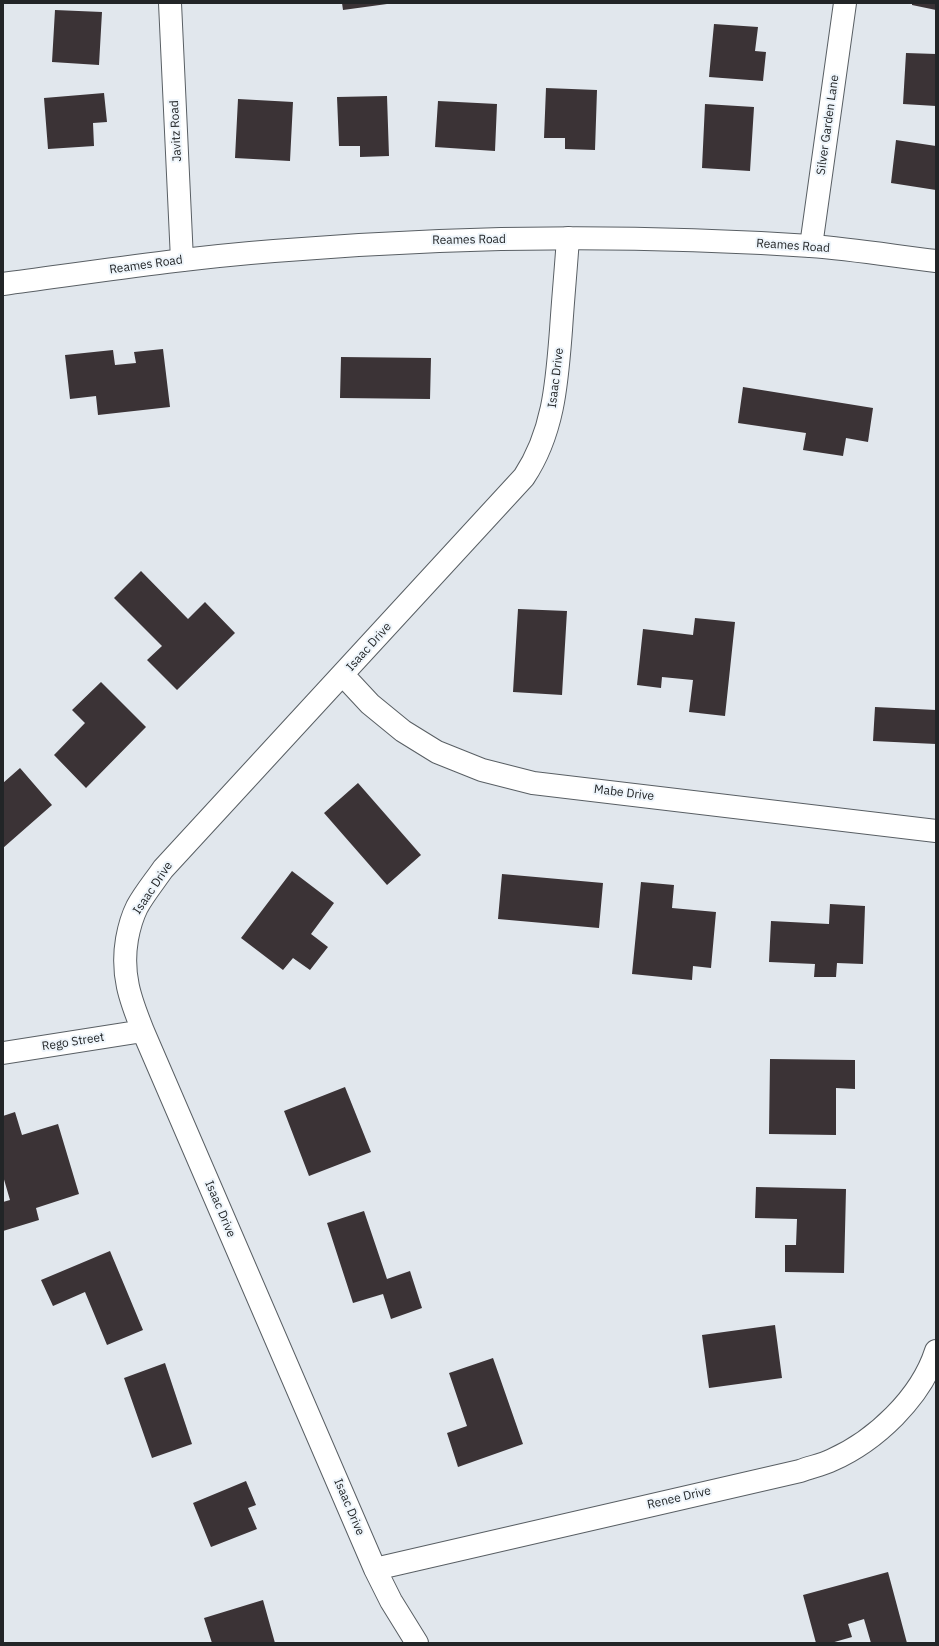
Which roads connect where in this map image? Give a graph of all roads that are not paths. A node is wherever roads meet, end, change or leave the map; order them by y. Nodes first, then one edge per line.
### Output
1 (170, 3) edge
2 (845, 3) edge
3 (568, 238) junction
4 (811, 246) junction
5 (182, 260) junction
6 (936, 261) edge
7 (3, 284) edge
8 (343, 675) junction
9 (936, 831) edge
10 (142, 1031) junction
11 (3, 1053) edge
12 (936, 1351) edge
13 (375, 1569) junction
14 (416, 1643) edge

1 - 5 street, Javitz Road
2 - 4 street, Silver Garden Lane
3 - 4 street, Reames Road
3 - 5 street, Reames Road
3 - 8 street, Isaac Drive
4 - 6 street, Reames Road
5 - 7 street, Reames Road
8 - 9 street, Mabe Drive
8 - 10 street, Isaac Drive
10 - 11 street, Rego Street
10 - 13 street, Isaac Drive
12 - 13 street, Renee Drive
13 - 14 street, Isaac Drive

